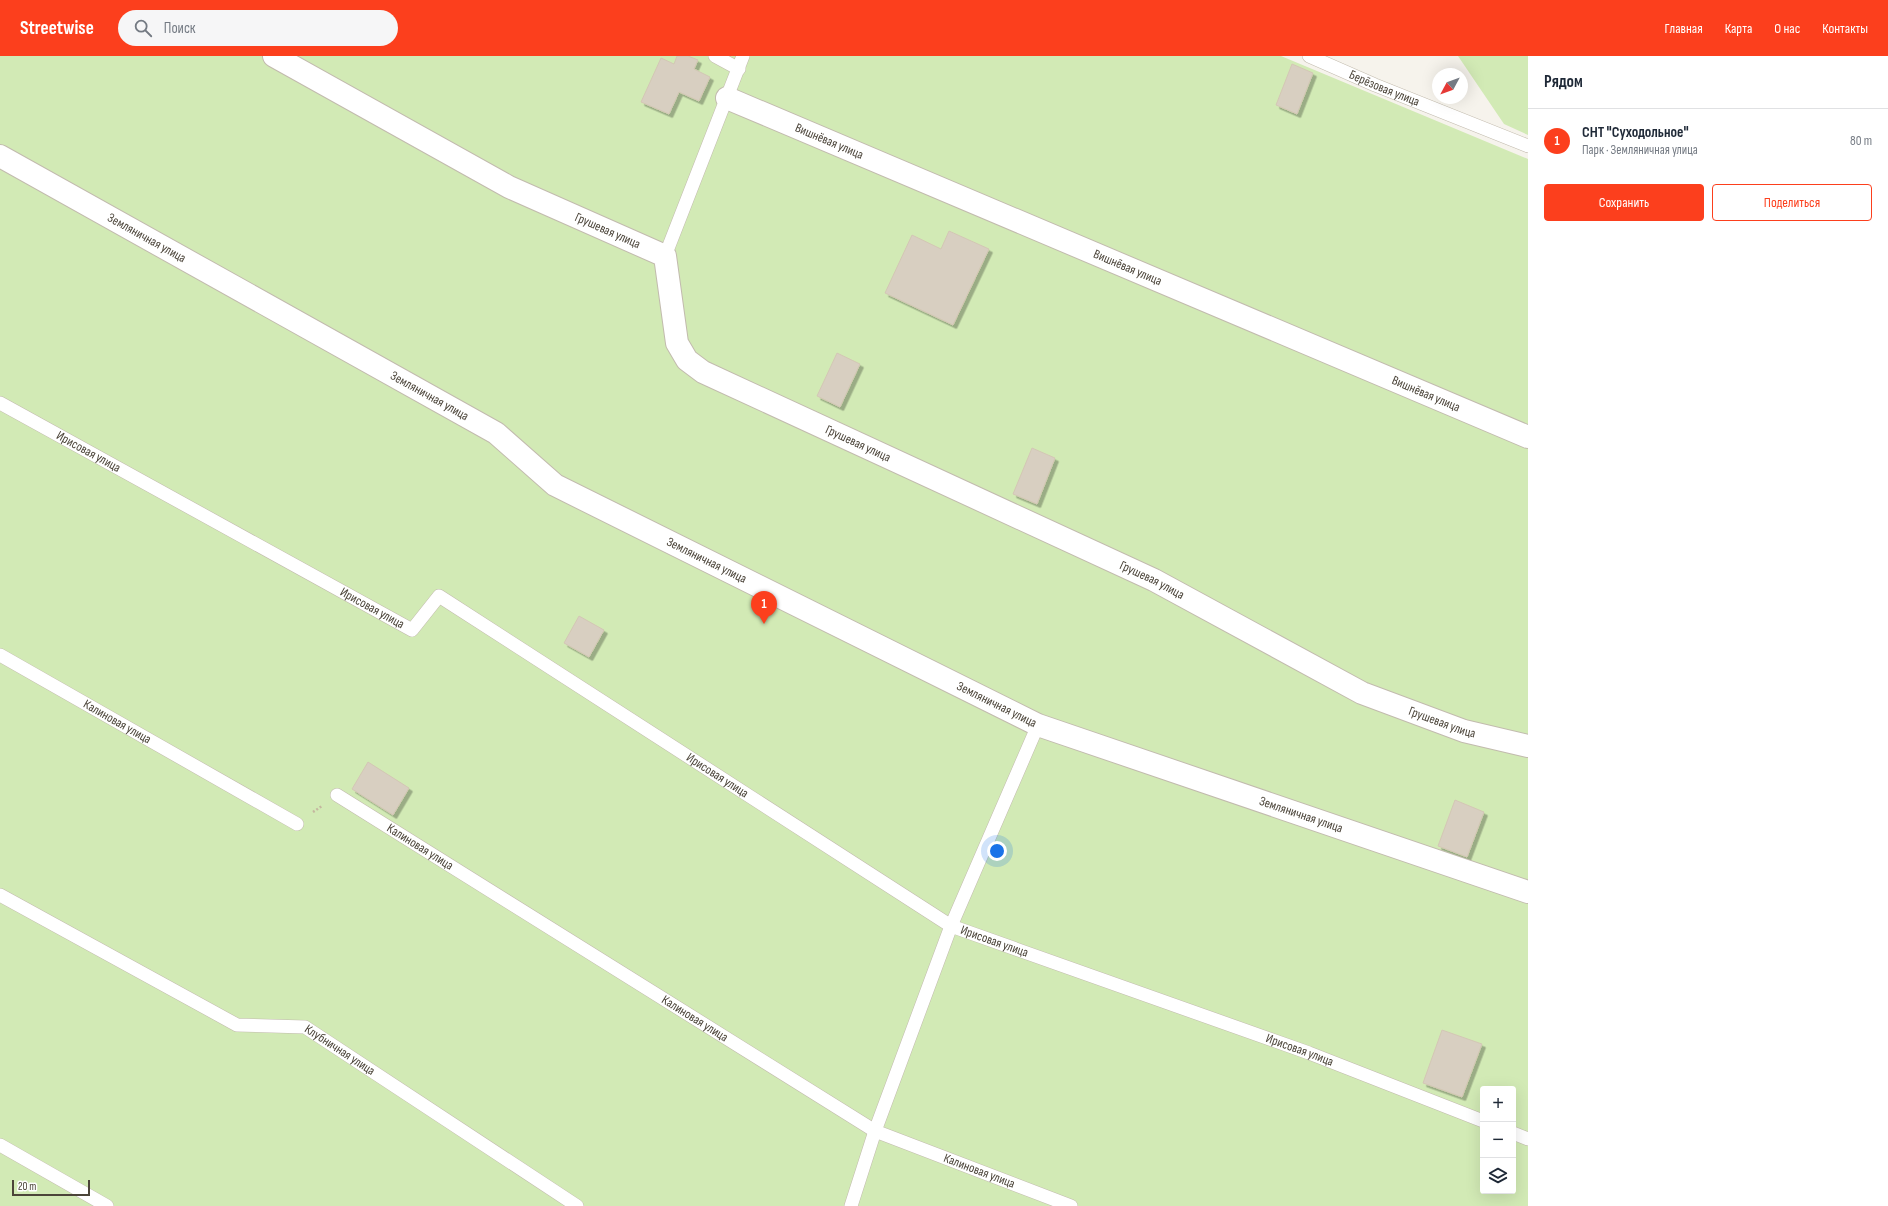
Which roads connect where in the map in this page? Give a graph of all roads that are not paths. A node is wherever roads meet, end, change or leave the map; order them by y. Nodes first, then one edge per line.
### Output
1 (274, 56) edge
2 (714, 56) edge
3 (743, 56) edge
4 (1309, 56) edge
5 (739, 69) junction
6 (727, 98) junction
7 (1528, 146) edge
8 (0, 156) edge
9 (664, 256) junction
10 (0, 403) edge
11 (1528, 437) edge
12 (0, 655) edge
13 (1038, 725) junction
14 (1528, 746) edge
15 (337, 795) road end
16 (297, 824) road end
17 (1528, 892) edge
18 (0, 895) edge
19 (951, 926) junction
20 (1480, 1120) edge
21 (876, 1131) junction
22 (1516, 1134) edge
23 (1528, 1139) edge
24 (0, 1145) edge
25 (107, 1206) edge
26 (577, 1206) edge
27 (851, 1206) edge
28 (1071, 1206) edge

1 - 9 street, Грушевая улица
2 - 5 lane
3 - 5 lane
4 - 7 lane, Берёзовая улица
5 - 6 lane
6 - 9 lane
6 - 11 street, Вишнёвая улица
8 - 13 street, Земляничная улица
9 - 14 street, Грушевая улица
10 - 19 lane, Ирисовая улица
12 - 16 lane, Калиновая улица
13 - 17 street, Земляничная улица
13 - 19 lane
15 - 21 lane, Калиновая улица
18 - 26 lane, Клубничная улица
19 - 20 lane, Ирисовая улица
19 - 21 lane
21 - 27 lane
21 - 28 lane, Калиновая улица
22 - 23 lane
24 - 25 lane

